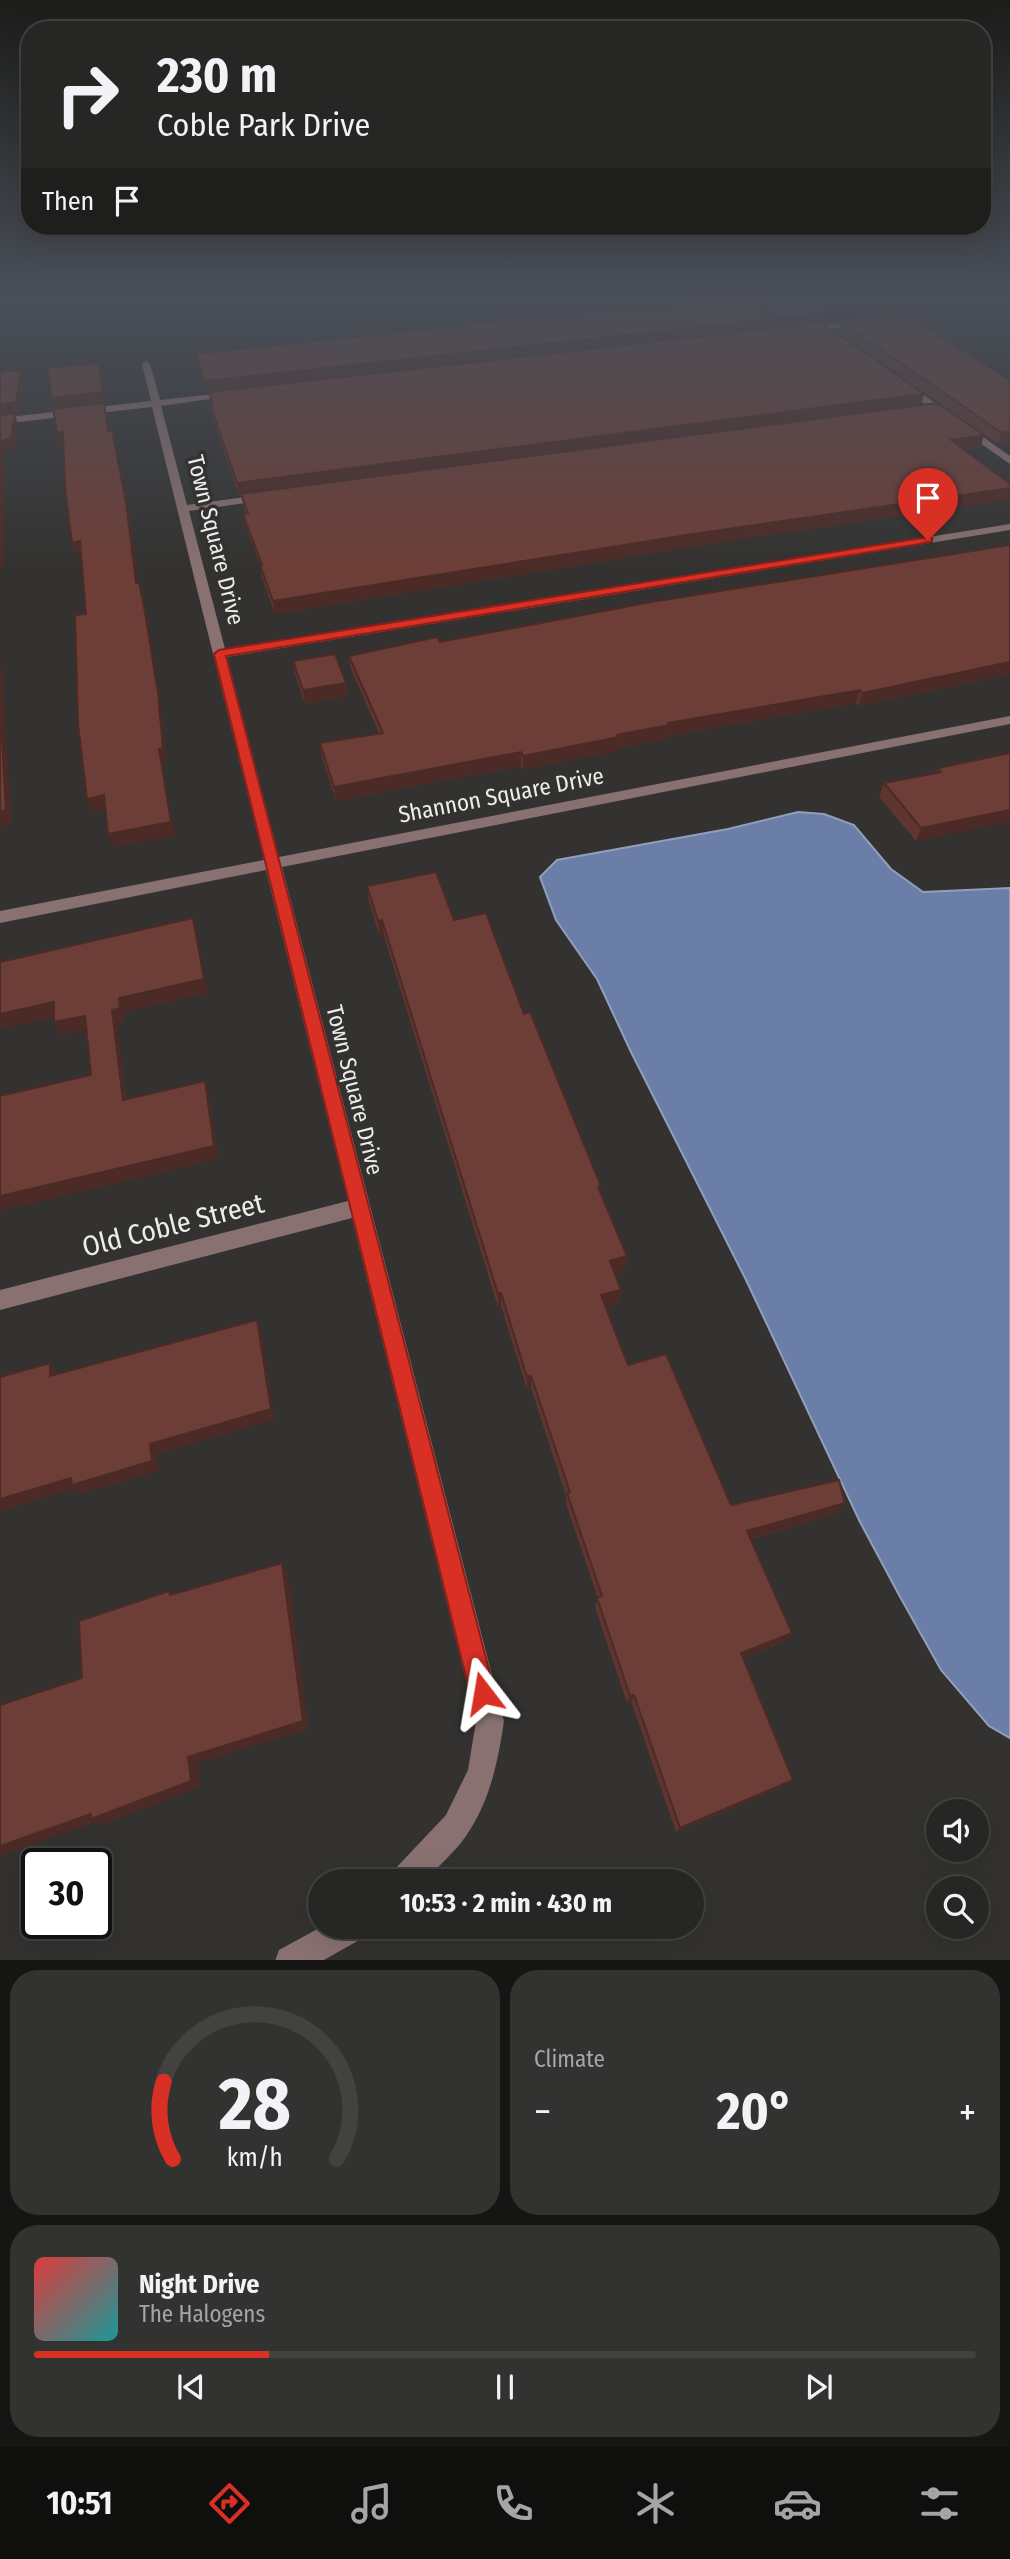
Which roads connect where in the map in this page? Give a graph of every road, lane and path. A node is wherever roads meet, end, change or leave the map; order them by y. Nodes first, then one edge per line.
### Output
1 (151, 385) edge
2 (904, 385) edge
3 (244, 394) edge
4 (155, 404) junction
5 (936, 409) junction
6 (923, 411) edge
7 (0, 421) edge
8 (1010, 461) edge
9 (283, 495) edge
10 (183, 509) junction
11 (1010, 527) edge
12 (219, 654) junction
13 (1010, 720) edge
14 (272, 863) junction
15 (0, 917) edge
16 (360, 1207) junction
17 (0, 1300) edge
18 (416, 1869) edge
19 (330, 1939) edge
20 (292, 1960) edge

1 - 4 street, Town Square Drive
2 - 5 street
3 - 4 street
4 - 7 street
4 - 10 street, Town Square Drive
5 - 6 street
5 - 8 street
9 - 10 street
10 - 12 street, Town Square Drive
11 - 12 street
12 - 14 street, Town Square Drive
13 - 14 street, Shannon Square Drive
14 - 15 street, Shannon Square Drive
14 - 16 street, Town Square Drive
16 - 17 street, Old Coble Street
16 - 18 street, Town Square Drive
19 - 20 street

